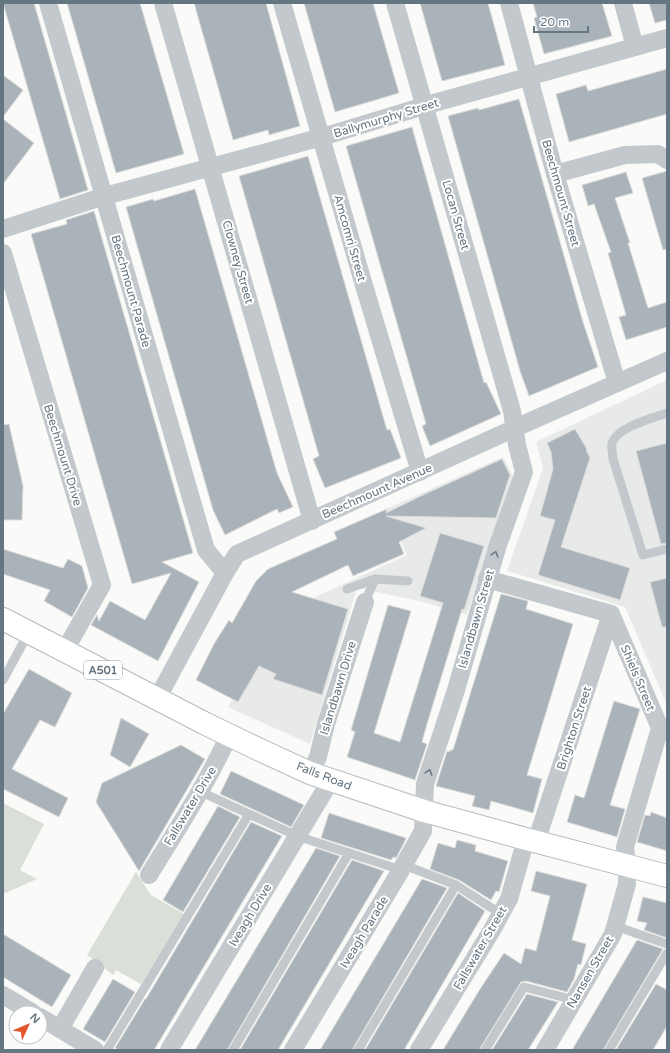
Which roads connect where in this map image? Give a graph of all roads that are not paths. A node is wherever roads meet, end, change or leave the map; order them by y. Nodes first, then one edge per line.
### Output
1 (48, 3) edge
2 (163, 3) edge
3 (282, 3) edge
4 (395, 3) edge
5 (509, 3) edge
6 (623, 3) edge
7 (667, 38) edge
8 (635, 47) junction
9 (529, 77) junction
10 (424, 106) junction
11 (322, 137) junction
12 (667, 160) edge
13 (210, 166) junction
14 (555, 174) junction
15 (105, 196) junction
16 (3, 229) edge
17 (3, 253) edge
18 (667, 361) edge
19 (616, 383) junction
20 (667, 413) edge
21 (515, 428) junction
22 (420, 472) junction
23 (312, 521) junction
24 (667, 549) edge
25 (225, 573) junction
26 (375, 579) junction
27 (487, 579) junction
28 (408, 581) dead end
29 (347, 589) dead end
30 (365, 602) joint
31 (611, 614) junction
32 (3, 618) edge
33 (29, 632) junction
34 (65, 650) junction
35 (3, 680) edge
36 (157, 699) junction
37 (229, 735) junction
38 (310, 773) junction
39 (331, 780) junction
40 (199, 791) junction
41 (424, 811) junction
42 (250, 814) junction
43 (297, 836) junction
44 (531, 841) junction
45 (349, 853) junction
46 (627, 866) junction
47 (402, 867) junction
48 (149, 875) dead end
49 (667, 876) edge
50 (456, 885) junction
51 (501, 914) junction
52 (615, 926) junction
53 (667, 944) edge
54 (667, 953) edge
55 (95, 968) dead end
56 (3, 995) edge
57 (574, 1000) junction
58 (20, 1005) edge
59 (48, 1022) edge
60 (60, 1029) junction
61 (95, 1050) edge
62 (107, 1050) edge
63 (169, 1050) edge
64 (233, 1050) edge
65 (293, 1050) edge
66 (358, 1050) edge
67 (419, 1050) edge
68 (485, 1050) edge
69 (545, 1050) edge
70 (609, 1050) edge

1 - 15 street, Beechmount Parade
2 - 13 street, Clowney Street
3 - 11 street, Amcomri Street
4 - 10 street, Locan Street
5 - 9 street, Beechmount Street
6 - 8 street
7 - 8 street, Ballymurphy Street
8 - 9 street, Ballymurphy Street
9 - 10 street, Ballymurphy Street
9 - 14 street, Beechmount Street
10 - 11 street, Ballymurphy Street
10 - 21 street, Locan Street
11 - 13 street, Ballymurphy Street
11 - 22 street, Amcomri Street
12 - 14 street
13 - 15 street, Ballymurphy Street
13 - 23 street, Clowney Street
14 - 19 street, Beechmount Street
15 - 16 street
15 - 25 street, Beechmount Parade
17 - 34 street, Beechmount Drive
18 - 19 street, Beechmount Avenue
19 - 21 street, Beechmount Avenue
20 - 24 lane
21 - 22 street, Beechmount Avenue
27 -> 21 street, Islandbawn Street
22 - 23 street, Beechmount Avenue
23 - 25 street, Beechmount Avenue
25 - 36 street, Beechmount Avenue
26 - 28 lane
26 - 29 lane
26 - 30 lane
27 - 31 street
41 -> 27 street, Islandbawn Street
30 - 38 street, Islandbawn Drive
31 - 44 street, Brighton Street
31 - 46 street, Shiels Street
32 - 33 main road, Falls Road / A501
33 - 34 main road, Falls Road / A501
33 - 35 lane
34 - 36 main road, Falls Road / A501
36 - 37 main road, Falls Road / A501
37 - 38 main road, Falls Road / A501
37 - 40 street, Fallswater Drive
38 - 39 main road, Falls Road / A501
39 - 41 main road, Falls Road / A501
39 - 43 street, Iveagh Drive
40 - 42 lane
40 - 48 street, Fallswater Drive
41 - 44 main road, Falls Road / A501
41 - 47 street, Iveagh Parade
42 - 43 lane
42 - 62 lane
43 - 45 lane
43 - 63 street, Iveagh Drive
44 - 46 main road, Falls Road / A501
44 - 51 street, Fallswater Street
45 - 47 lane
45 - 64 lane
46 - 49 main road, Falls Road / A501
46 - 52 street, Nansen Street
47 - 50 lane
47 - 65 street, Iveagh Parade
50 - 51 lane
50 - 66 lane
51 - 67 street, Fallswater Street
52 - 53 lane
52 - 57 street, Nansen Street
54 - 70 lane
55 - 60 street
56 - 58 street
57 - 68 lane
57 - 69 street, Nansen Street
59 - 60 street
60 - 61 street

